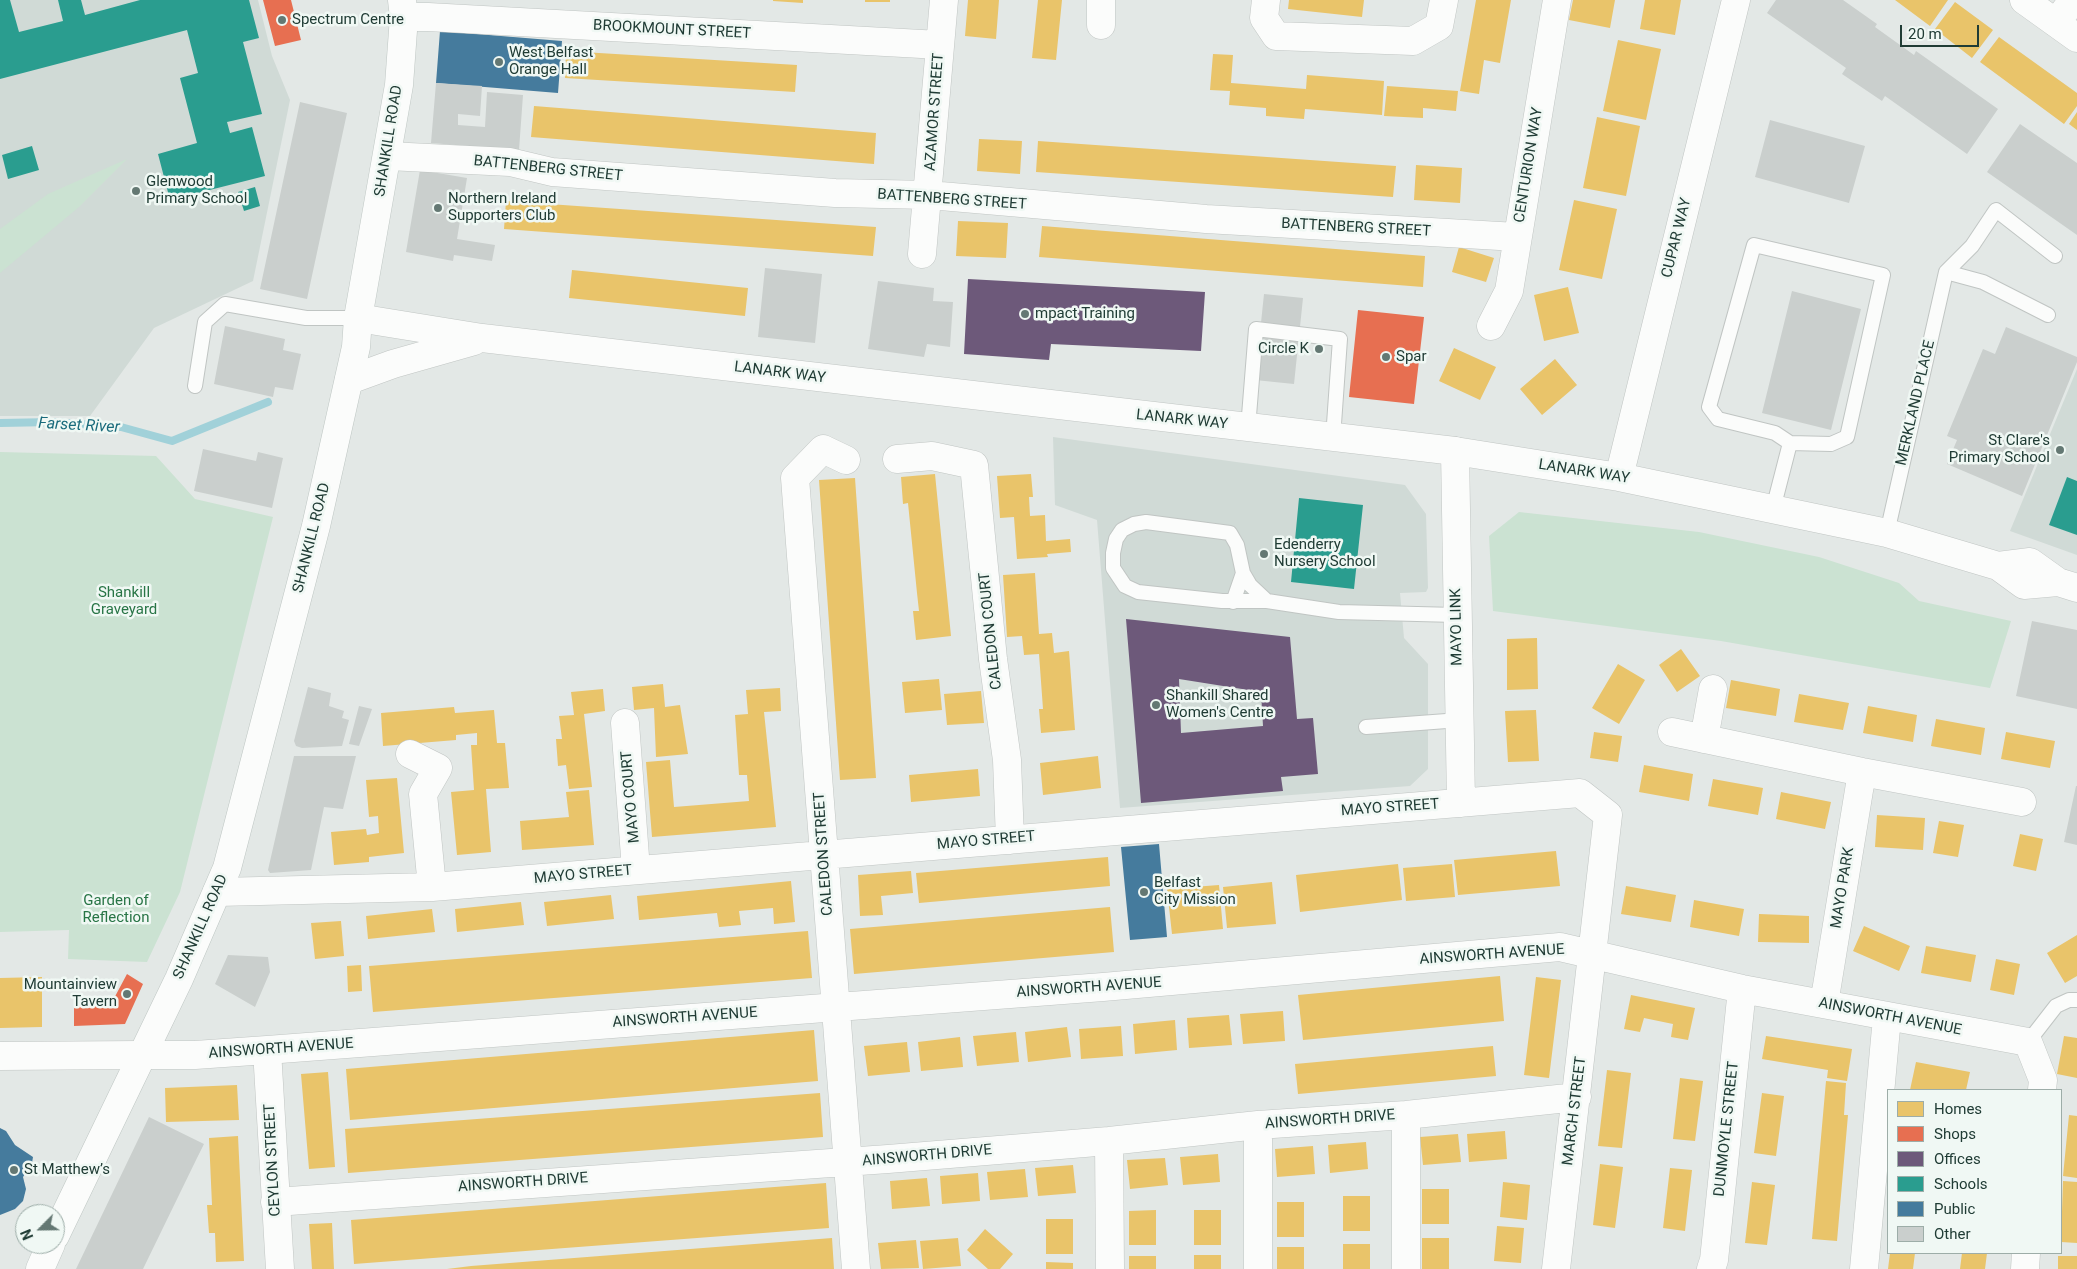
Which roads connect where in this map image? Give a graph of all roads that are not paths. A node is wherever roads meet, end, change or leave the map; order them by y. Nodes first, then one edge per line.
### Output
1 (944, 0) edge
2 (1266, 0) edge
3 (1444, 0) edge
4 (1556, 0) edge
5 (1736, 0) edge
6 (2024, 0) edge
7 (2073, 0) edge
8 (403, 9) edge
9 (2067, 30) edge
10 (940, 45) junction
11 (388, 156) junction
12 (929, 195) junction
13 (1517, 237) junction
14 (922, 254) dead end
15 (2055, 256) dead end
16 (1946, 272) junction
17 (2048, 315) dead end
18 (358, 318) junction
19 (1491, 326) dead end
20 (482, 338) junction
21 (349, 380) junction
22 (195, 386) dead end
23 (1248, 428) junction
24 (1333, 438) junction
25 (1790, 443) junction
26 (830, 445) dead end
27 (1455, 451) junction
28 (897, 459) dead end
29 (1619, 477) junction
30 (1773, 509) junction
31 (1887, 533) junction
32 (1243, 573) junction
33 (2068, 585) edge
34 (1233, 602) junction
35 (1267, 602) junction
36 (1456, 615) junction
37 (1713, 689) dead end
38 (1460, 720) junction
39 (624, 723) dead end
40 (1366, 727) dead end
41 (1672, 732) dead end
42 (1704, 739) junction
43 (410, 754) dead end
44 (1862, 772) junction
45 (2022, 802) dead end
46 (1461, 803) junction
47 (1010, 840) junction
48 (824, 854) junction
49 (636, 870) junction
50 (432, 887) junction
51 (217, 892) junction
52 (1591, 954) junction
53 (1742, 989) junction
54 (2077, 1000) edge
55 (1824, 1004) junction
56 (836, 1006) junction
57 (1887, 1018) junction
58 (2028, 1042) junction
59 (267, 1050) junction
60 (140, 1055) junction
61 (0, 1056) edge
62 (2042, 1089) edge
63 (1577, 1096) junction
64 (1406, 1115) junction
65 (1258, 1125) junction
66 (1109, 1141) junction
67 (847, 1162) junction
68 (275, 1202) junction
69 (65, 1215) edge
70 (47, 1254) edge
71 (2026, 1254) edge
72 (40, 1269) edge
73 (280, 1269) edge
74 (856, 1269) edge
75 (1110, 1269) edge
76 (1258, 1269) edge
77 (1406, 1269) edge
78 (1556, 1269) edge
79 (1711, 1269) edge
80 (1864, 1269) edge
81 (2025, 1269) edge

1 - 10 street, AZAMOR STREET
2 - 3 street
4 - 13 street, CENTURION WAY
5 - 29 street, CUPAR WAY
6 - 9 street
7 - 9 street
8 - 10 street, BROOKMOUNT STREET
8 - 11 street, SHANKILL ROAD
10 - 12 street, AZAMOR STREET
11 - 12 street, BATTENBERG STREET
11 - 18 street, SHANKILL ROAD
12 - 13 street, BATTENBERG STREET
12 - 14 street, AZAMOR STREET
13 - 19 street, CENTURION WAY
15 - 16 lane
16 - 17 lane
16 - 31 lane, MERKLAND PLACE
18 - 20 street, LANARK WAY
18 - 21 street, SHANKILL ROAD
18 - 22 lane
20 - 21 street
20 - 23 street, LANARK WAY
21 - 51 street, SHANKILL ROAD
23 - 24 street, LANARK WAY
23 - 24 lane
24 - 27 street, LANARK WAY
25 - 25 lane
25 - 30 lane
26 - 48 street, CALEDON STREET
27 - 29 street, LANARK WAY
27 - 36 street, MAYO LINK
28 - 47 street, CALEDON COURT
29 - 30 street, LANARK WAY
30 - 31 street, LANARK WAY
31 - 33 street, LANARK WAY
32 - 34 lane
32 - 34 lane
32 - 35 lane
34 - 35 lane
35 - 36 lane
36 - 38 street, MAYO LINK
37 - 42 street
38 - 40 lane
38 - 46 street, MAYO LINK
39 - 49 street, MAYO COURT
41 - 42 street
42 - 44 street
43 - 50 street
44 - 45 street
44 - 55 street, MAYO PARK
46 - 47 street, MAYO STREET
46 - 52 street, MAYO STREET
47 - 48 street, MAYO STREET
48 - 49 street, MAYO STREET
48 - 56 street, CALEDON STREET
49 - 50 street, MAYO STREET
50 - 51 street, MAYO STREET
51 - 60 street, SHANKILL ROAD
52 - 53 street, AINSWORTH AVENUE
52 - 56 street, AINSWORTH AVENUE
52 - 63 street, MARCH STREET
53 - 55 street, AINSWORTH AVENUE
53 - 79 street, DUNMOYLE STREET
54 - 58 lane
55 - 57 street, AINSWORTH AVENUE
56 - 59 street, AINSWORTH AVENUE
56 - 67 street, CALEDON STREET
57 - 58 street, AINSWORTH AVENUE
57 - 80 street
58 - 62 street
59 - 60 street, AINSWORTH AVENUE
59 - 68 street, CEYLON STREET
60 - 61 street, AINSWORTH AVENUE
60 - 69 street, SHANKILL ROAD
63 - 64 street, AINSWORTH DRIVE
63 - 78 street, MARCH STREET
64 - 65 street, AINSWORTH DRIVE
64 - 77 street
65 - 66 street, AINSWORTH DRIVE
65 - 76 street
66 - 67 street, AINSWORTH DRIVE
66 - 75 street
67 - 68 street, AINSWORTH DRIVE
67 - 74 street, CALEDON STREET
68 - 73 street, CEYLON STREET
70 - 72 street
71 - 81 street

